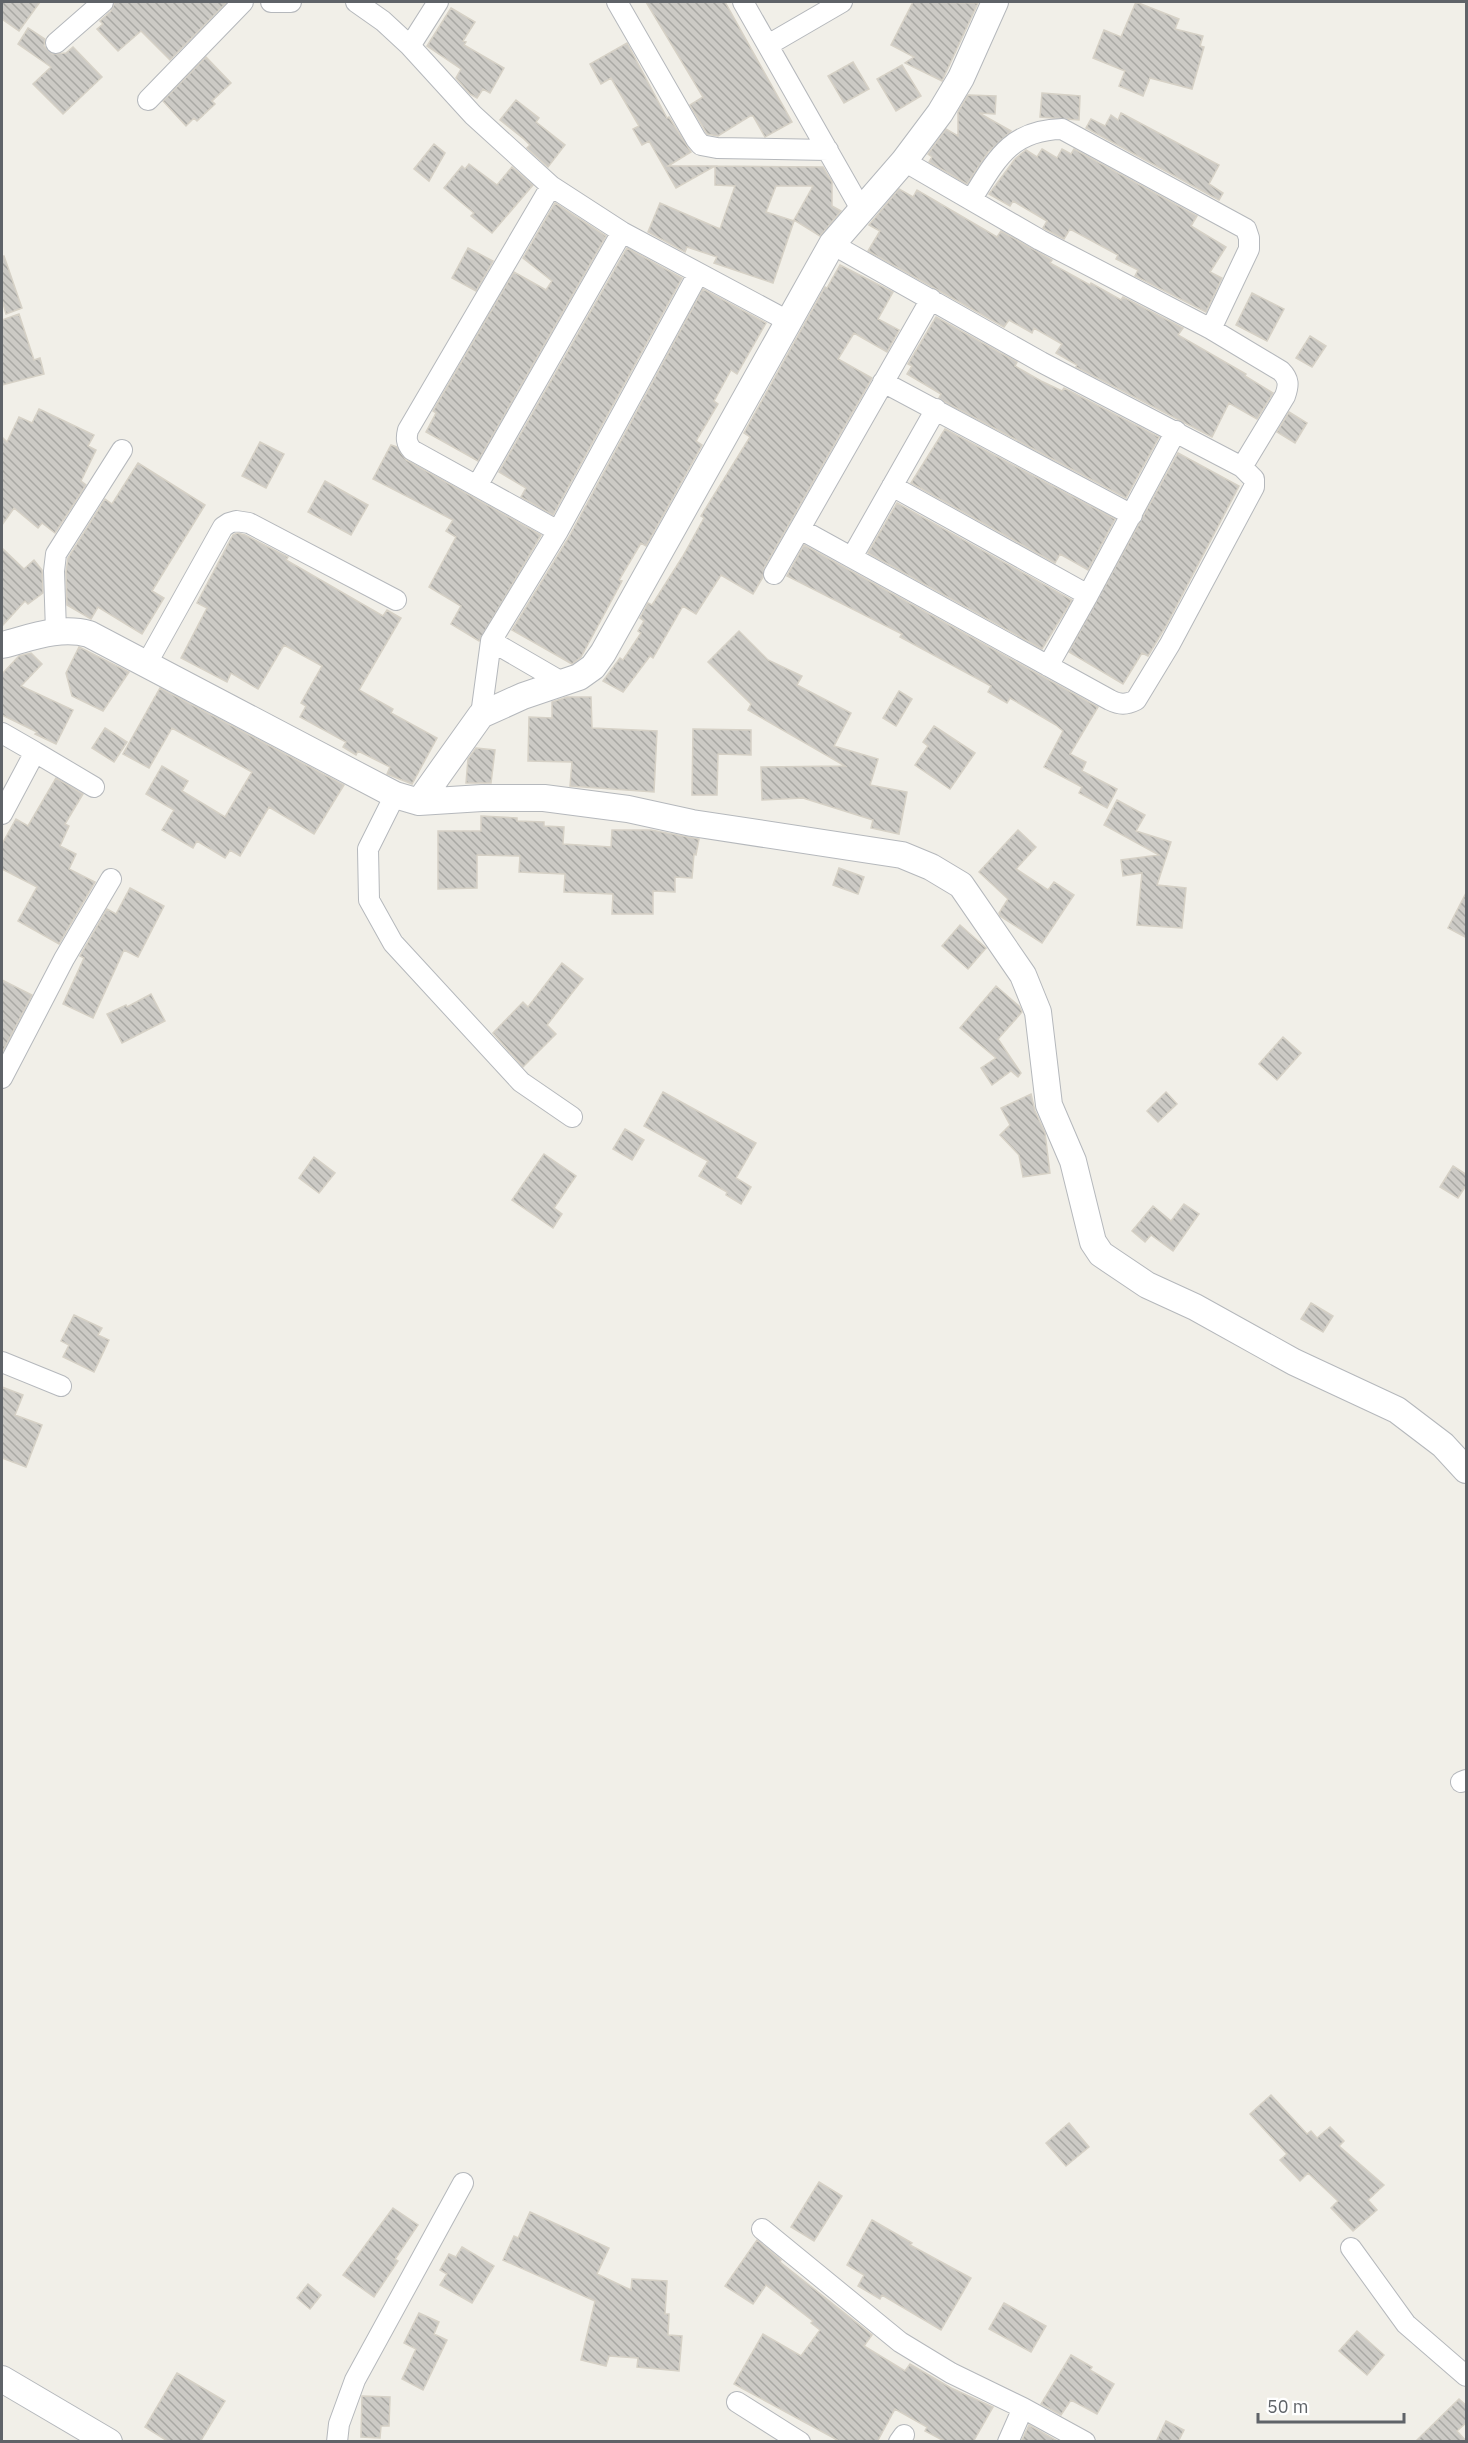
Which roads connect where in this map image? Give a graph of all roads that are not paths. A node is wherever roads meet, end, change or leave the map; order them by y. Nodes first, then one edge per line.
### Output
1 (103, 2) edge
2 (243, 2) edge
3 (271, 2) edge
4 (291, 2) edge
5 (356, 2) edge
6 (438, 2) edge
7 (617, 2) edge
8 (743, 2) edge
9 (842, 2) edge
10 (995, 2) edge
11 (56, 43) dead end
12 (768, 45) junction
13 (410, 46) junction
14 (148, 100) dead end
15 (828, 150) junction
16 (904, 161) junction
17 (551, 186) junction
18 (971, 200) junction
19 (861, 209) junction
20 (622, 232) junction
21 (832, 244) junction
22 (698, 274) junction
23 (931, 299) junction
24 (788, 321) junction
25 (1211, 329) junction
26 (883, 382) junction
27 (936, 409) junction
28 (1176, 431) junction
29 (122, 450) dead end
30 (1242, 466) junction
31 (477, 486) junction
32 (892, 486) junction
33 (1132, 515) junction
34 (800, 529) junction
35 (558, 531) junction
36 (852, 557) junction
37 (774, 574) dead end
38 (1088, 595) junction
39 (396, 600) dead end
40 (56, 632) junction
41 (491, 641) junction
42 (2, 645) edge
43 (147, 663) junction
44 (1048, 666) junction
45 (565, 684) junction
46 (481, 715) junction
47 (2, 733) edge
48 (35, 752) junction
49 (94, 787) dead end
50 (407, 799) junction
51 (2, 814) edge
52 (111, 879) dead end
53 (2, 1078) edge
54 (572, 1117) dead end
55 (2, 1362) edge
56 (61, 1386) dead end
57 (1467, 1470) edge
58 (463, 2183) dead end
59 (762, 2229) dead end
60 (1351, 2248) dead end
61 (1467, 2376) edge
62 (2, 2379) edge
63 (737, 2402) dead end
64 (1023, 2408) junction
65 (109, 2442) edge
66 (337, 2442) edge
67 (800, 2442) edge
68 (1008, 2442) edge
69 (1085, 2442) edge

1 - 11 street
2 - 14 street
3 - 4 street
5 - 13 street
6 - 13 street
7 - 15 street
8 - 12 street
9 - 12 street
10 - 16 street
12 - 15 street
13 - 17 street
15 - 19 street
16 - 18 street
16 - 19 street
17 - 20 street
17 - 31 street
18 - 25 street
18 - 25 street
19 - 21 street
20 - 22 street
20 - 31 street
21 - 23 street
21 - 24 street
22 - 24 street
22 - 35 street
23 - 26 street
23 - 28 street
24 - 45 street
25 - 30 street
26 - 27 street
26 - 34 street
27 - 32 street
27 - 33 street
28 - 30 street
28 - 33 street
29 - 40 street
30 - 44 street
31 - 35 street
32 - 36 street
32 - 38 street
33 - 38 street
34 - 36 street
34 - 37 street
35 - 41 street
36 - 44 street
38 - 44 street
39 - 43 street
40 - 42 street
40 - 43 street
41 - 45 street
41 - 46 street
43 - 50 street
45 - 46 street
46 - 50 street
47 - 48 street
48 - 49 street
48 - 51 street
50 - 54 street
50 - 57 street
52 - 53 street
55 - 56 street
58 - 66 street
59 - 64 street
60 - 61 street
62 - 65 street
63 - 67 street
64 - 68 street
64 - 69 street

